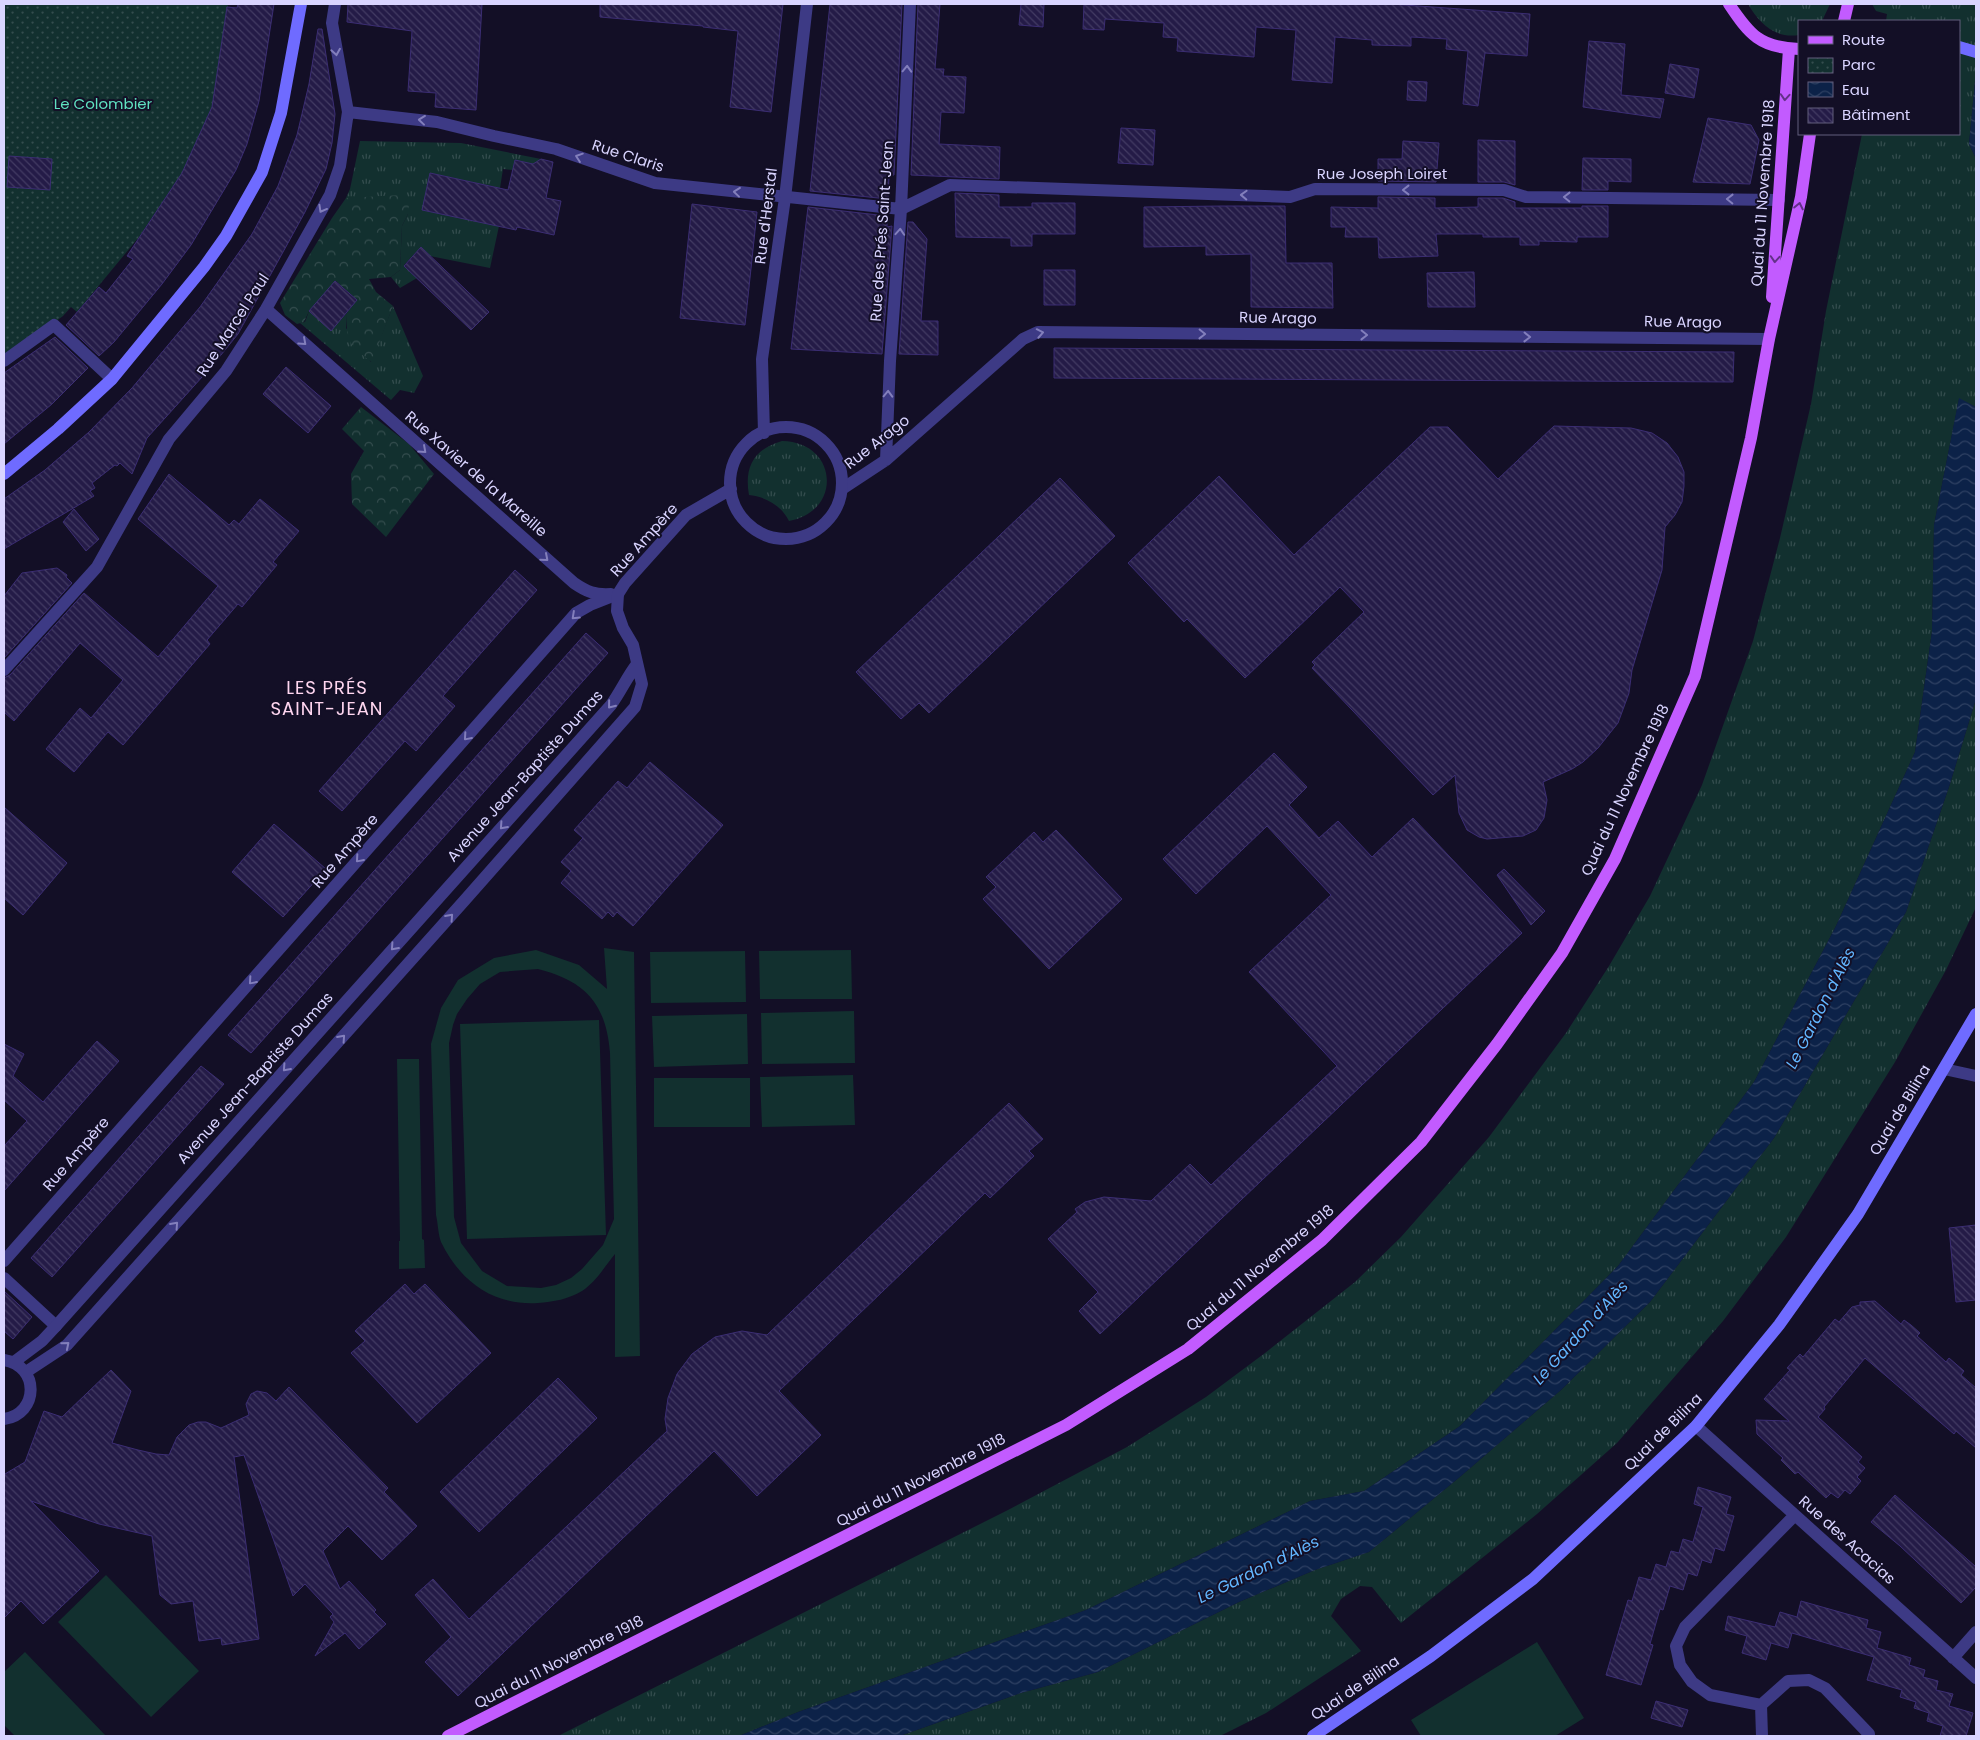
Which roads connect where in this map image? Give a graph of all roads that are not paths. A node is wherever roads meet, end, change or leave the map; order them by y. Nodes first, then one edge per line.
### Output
1 (302, 4) edge
2 (335, 4) edge
3 (807, 4) edge
4 (910, 4) edge
5 (1729, 4) edge
6 (1848, 4) edge
7 (1845, 20) edge
8 (1960, 47) edge
9 (1794, 49) edge
10 (1976, 52) edge
11 (348, 112) junction
12 (1810, 135) edge
13 (786, 198) junction
14 (1779, 200) junction
15 (901, 209) junction
16 (266, 309) junction
17 (1769, 339) junction
18 (4, 361) edge
19 (112, 379) junction
20 (764, 432) junction
21 (886, 460) junction
22 (4, 474) edge
23 (731, 489) junction
24 (842, 489) junction
25 (618, 594) junction
26 (637, 664) junction
27 (4, 670) edge
28 (1976, 1014) edge
29 (1944, 1069) junction
30 (1976, 1076) edge
31 (4, 1261) edge
32 (4, 1278) edge
33 (56, 1326) junction
34 (9, 1361) edge
35 (26, 1372) junction
36 (4, 1419) edge
37 (1696, 1426) junction
38 (1795, 1515) junction
39 (1976, 1632) edge
40 (1954, 1658) junction
41 (1976, 1678) edge
42 (1761, 1705) junction
43 (448, 1736) edge
44 (1313, 1736) edge
45 (1762, 1736) edge
46 (1869, 1736) edge

1 - 19 main road
2 -> 11 street, Rue Marcel Paul
3 - 13 street, Rue d'Herstal
15 -> 4 street, Rue des Prés Saint-Jean
5 - 9 main road
6 - 7 main road
8 - 10 main road
9 -> 14 main road, Quai du 11 Novembre 1918
13 -> 11 street, Rue Claris
11 -> 16 street, Rue Marcel Paul
17 -> 12 main road, Quai du 11 Novembre 1918
13 - 15 street, Rue Claris
13 - 20 street, Rue d'Herstal
14 -> 15 street, Rue Joseph Loiret
14 -> 17 main road, Quai du 11 Novembre 1918
21 -> 15 street, Rue des Prés Saint-Jean
16 -> 25 street, Rue Xavier de la Mareille
16 - 27 street, Rue Marcel Paul
21 -> 17 street, Rue Arago
17 - 43 main road, Quai du 11 Novembre 1918
18 - 19 street
19 - 22 main road
20 - 23 street
20 - 24 street
21 - 24 street, Rue Arago
23 - 24 street
23 - 25 street, Rue Ampère
25 - 26 street
25 -> 31 street, Rue Ampère
26 -> 33 street, Avenue Jean-Baptiste Dumas
35 -> 26 street
28 - 29 main road, Quai de Bilina
29 - 30 street
29 - 37 main road, Quai de Bilina
32 - 33 street
33 - 34 street, Avenue Jean-Baptiste Dumas
34 - 35 street
35 - 36 street
37 - 38 street, Rue des Acacias
37 - 44 main road, Quai de Bilina
38 - 40 street, Rue des Acacias
38 - 42 street
39 - 40 street
40 - 41 street, Rue des Acacias
42 - 45 street
42 - 46 street

